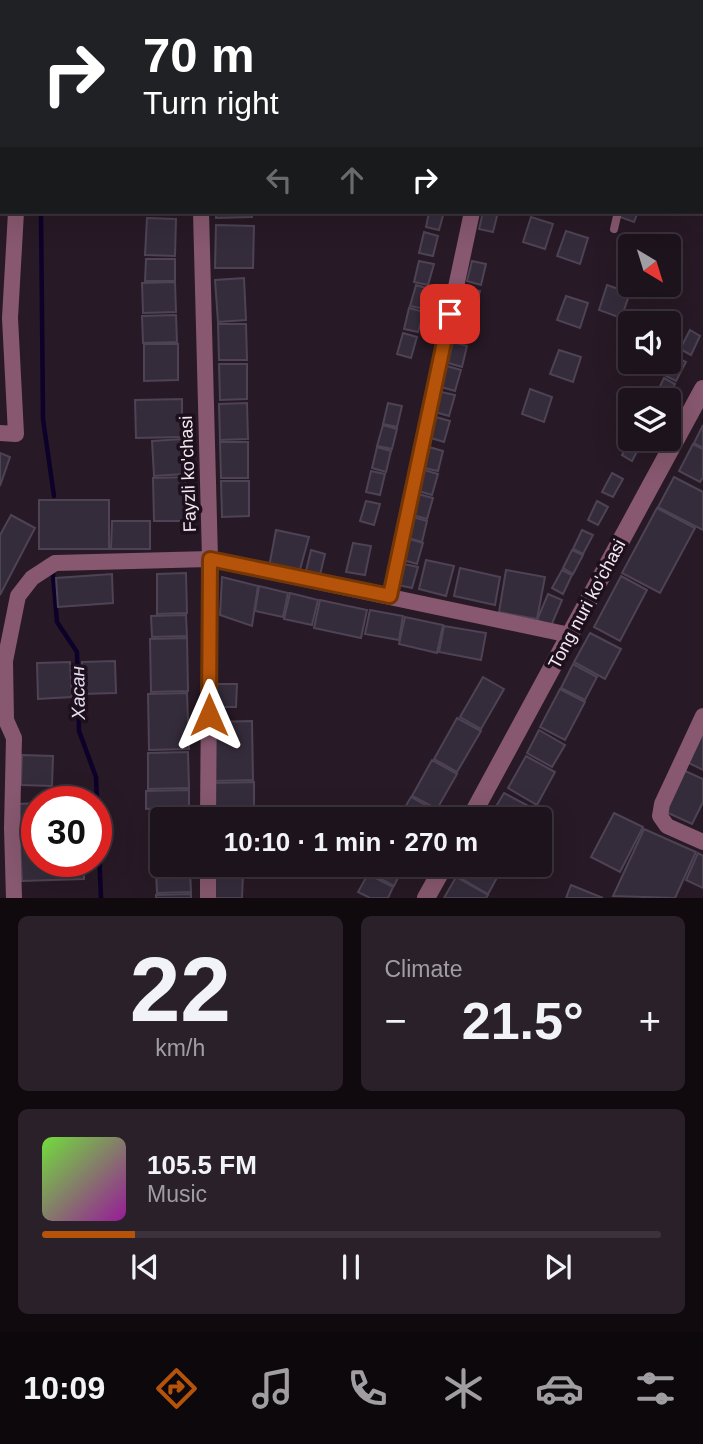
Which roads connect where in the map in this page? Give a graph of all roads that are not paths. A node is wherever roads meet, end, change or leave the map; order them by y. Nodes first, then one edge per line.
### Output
1 (16, 214) edge
2 (201, 214) edge
3 (472, 214) edge
4 (618, 214) edge
5 (614, 229) dead end
6 (5, 317) edge
7 (703, 389) edge
8 (0, 433) edge
9 (210, 559) junction
10 (390, 596) junction
11 (570, 635) junction
12 (2, 661) edge
13 (703, 716) edge
14 (208, 807) edge
15 (477, 807) edge
16 (6, 827) edge
17 (703, 842) edge
18 (208, 877) edge
19 (438, 877) edge
20 (13, 898) edge
21 (208, 898) edge
22 (426, 898) edge

1 - 6 street
2 - 9 street, Fayzli ko'chasi
3 - 10 street
4 - 5 lane
6 - 8 street
7 - 11 street, Tong nuri ko'chasi
9 - 10 street
9 - 12 street
9 - 14 street, Fayzli ko'chasi
10 - 11 street
11 - 15 street, Tong nuri ko'chasi
12 - 16 street
13 - 17 street
16 - 20 street
18 - 21 street
19 - 22 street

